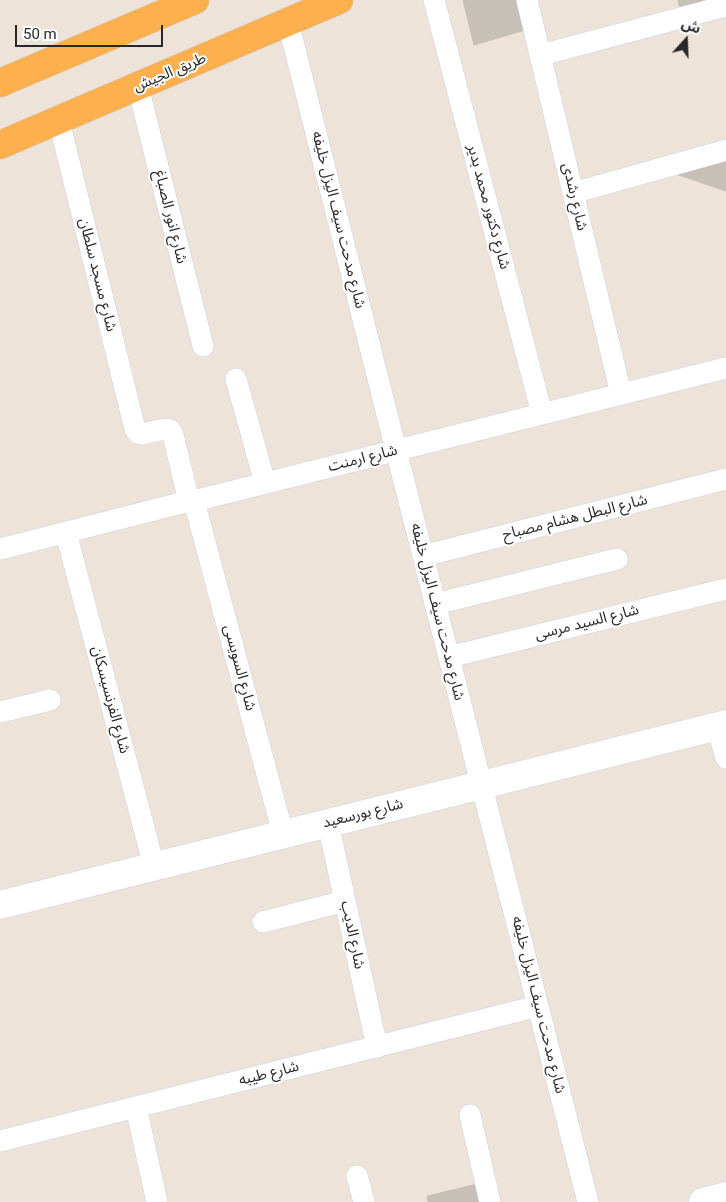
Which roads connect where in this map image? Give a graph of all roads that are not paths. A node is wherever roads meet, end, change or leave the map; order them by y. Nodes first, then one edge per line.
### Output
1 (195, 0) edge
2 (340, 0) edge
3 (434, 0) edge
4 (527, 0) edge
5 (726, 6) edge
6 (288, 22) junction
7 (541, 55) junction
8 (0, 83) edge
9 (138, 87) junction
10 (59, 121) junction
11 (0, 145) edge
12 (726, 150) edge
13 (573, 192) junction
14 (203, 346) dead end
15 (726, 368) edge
16 (236, 379) dead end
17 (621, 394) junction
18 (542, 414) junction
19 (135, 429) joint
20 (396, 450) junction
21 (726, 479) edge
22 (264, 483) junction
23 (192, 501) junction
24 (66, 533) junction
25 (0, 549) edge
26 (423, 556) junction
27 (617, 559) dead end
28 (726, 589) edge
29 (435, 604) junction
30 (449, 657) junction
31 (50, 700) dead end
32 (0, 712) edge
33 (722, 725) edge
34 (726, 758) edge
35 (482, 785) junction
36 (328, 823) junction
37 (283, 834) junction
38 (154, 866) junction
39 (345, 902) junction
40 (0, 905) edge
41 (263, 922) dead end
42 (538, 1006) junction
43 (377, 1047) junction
44 (136, 1107) junction
45 (470, 1115) dead end
46 (0, 1142) edge
47 (357, 1176) dead end
48 (726, 1196) edge
49 (157, 1202) edge
50 (364, 1202) edge
51 (490, 1202) edge
52 (588, 1202) edge
53 (703, 1202) edge

1 - 8 highway
2 - 6 highway, طريق الجيش
3 - 18 street, شارع دكتور محمد بدير
4 - 7 street, شارع رشدى
5 - 7 street
6 - 9 highway, طريق الجيش
6 - 20 street, شارع مدحت سيف اليزل خليفه
7 - 13 street, شارع رشدى
9 - 10 highway, طريق الجيش
9 - 14 street, شارع انور الصباغ
10 - 11 highway, طريق الجيش
10 - 19 street, شارع مسجد سلطان
12 - 13 street
13 - 17 street, شارع رشدى
15 - 17 street, شارع ارمنت
16 - 22 street
17 - 18 street, شارع ارمنت
18 - 20 street, شارع ارمنت
19 - 23 street, شارع السويسى
20 - 22 street, شارع ارمنت
20 - 26 street, شارع مدحت سيف اليزل خليفه
21 - 26 street, شارع البطل هشام مصباح
22 - 23 street, شارع ارمنت
23 - 24 street, شارع ارمنت
23 - 37 street, شارع السويسى
24 - 25 street, شارع ارمنت
24 - 38 street, شارع الفرنسيسكان
26 - 29 street, شارع مدحت سيف اليزل خليفه
27 - 29 street
28 - 30 street, شارع السيد مرسى
29 - 30 street, شارع مدحت سيف اليزل خليفه
30 - 35 street, شارع مدحت سيف اليزل خليفه
31 - 32 street
33 - 34 street
33 - 35 main road, شارع بورسعيد
35 - 36 main road, شارع بورسعيد
35 - 42 street, شارع مدحت سيف اليزل خليفه
36 - 37 main road, شارع بورسعيد
36 - 39 street, شارع الديب
37 - 38 main road, شارع بورسعيد
38 - 40 main road, شارع بورسعيد
39 - 41 street
39 - 43 street, شارع الديب
42 - 43 street, شارع طيبه
42 - 52 street, شارع مدحت سيف اليزل خليفه
43 - 44 street, شارع طيبه
44 - 46 street, شارع طيبه
44 - 49 street
45 - 51 street
47 - 50 street
48 - 53 main road

